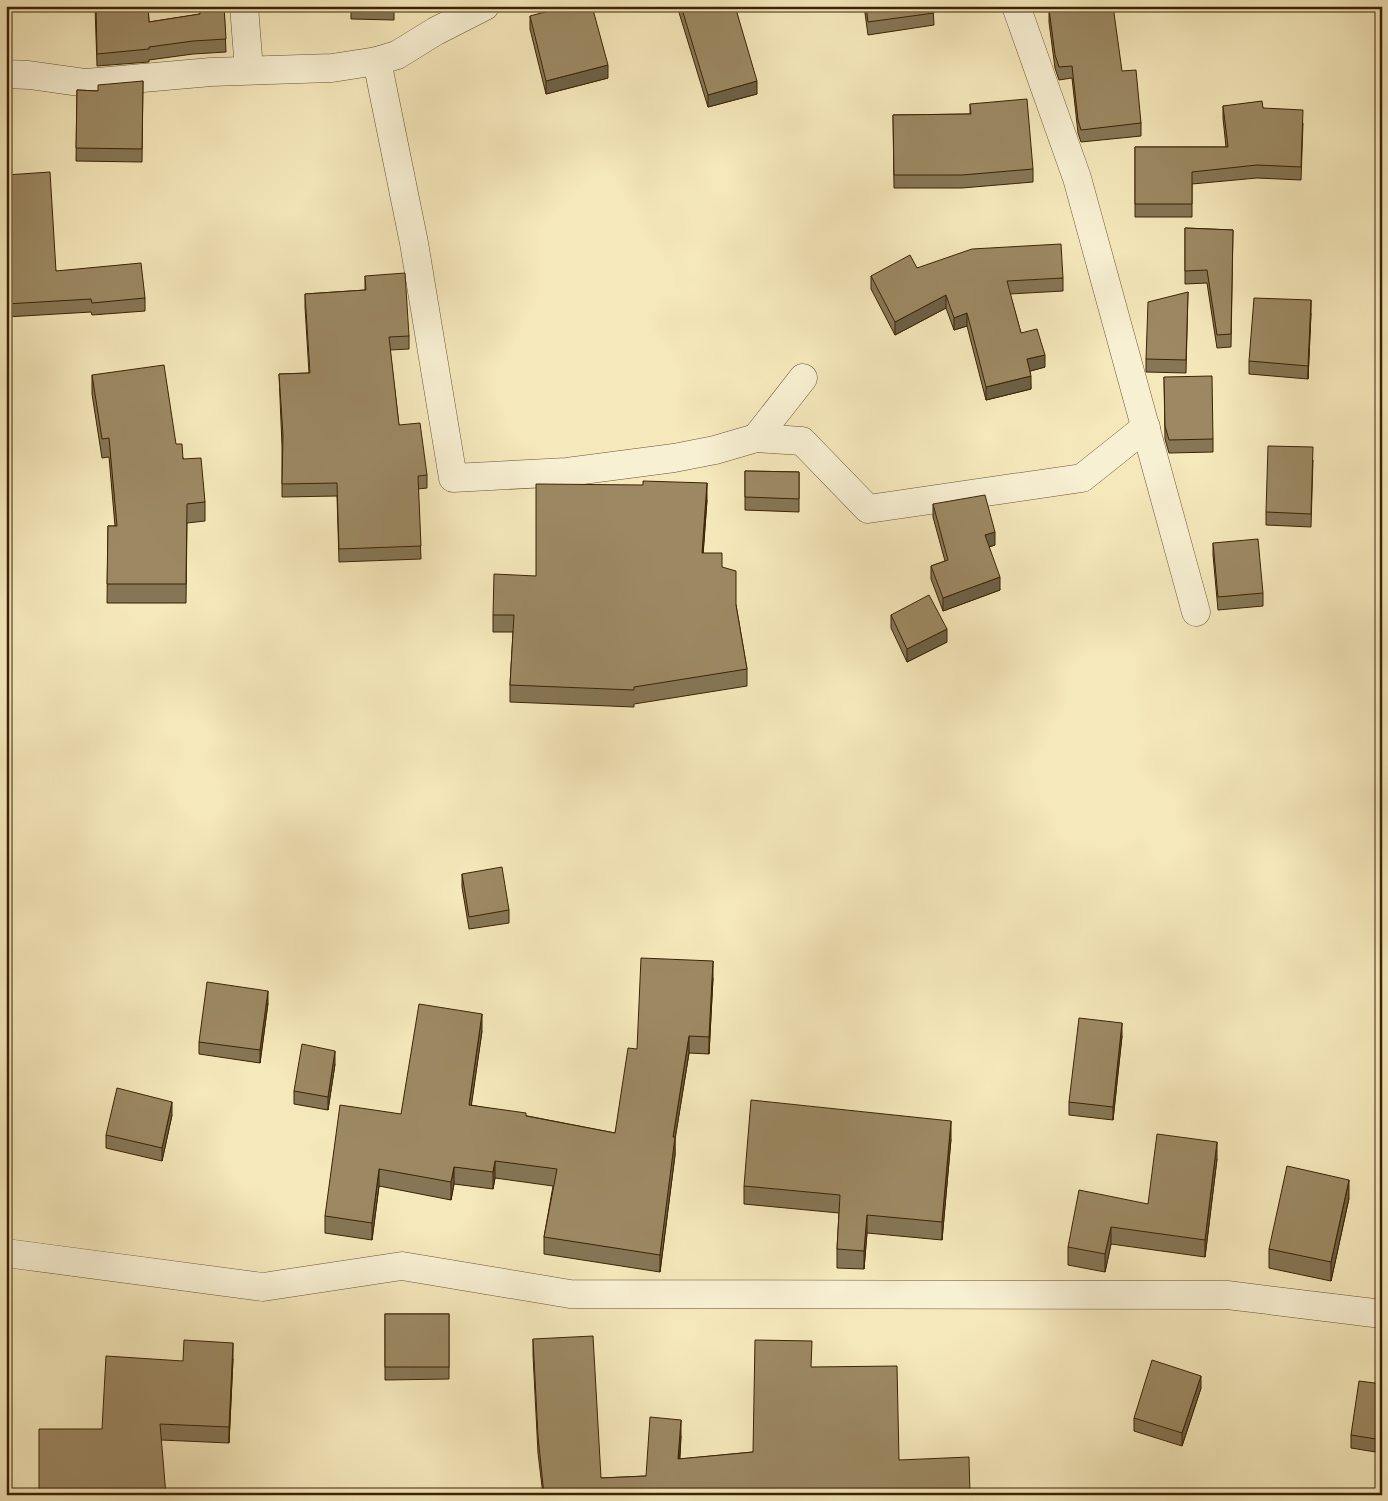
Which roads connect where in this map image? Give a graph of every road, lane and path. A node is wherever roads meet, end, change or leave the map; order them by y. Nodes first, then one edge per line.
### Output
1 (244, 6) edge
2 (485, 6) edge
3 (1016, 6) edge
4 (377, 61) junction
5 (249, 70) junction
6 (6, 74) edge
7 (802, 378) dead end
8 (1146, 427) junction
9 (756, 438) junction
10 (1196, 612) dead end
11 (6, 1253) edge
12 (1382, 1314) edge

1 - 5 street
2 - 4 street
3 - 8 street
4 - 5 street
4 - 9 street
5 - 6 street
7 - 9 street
8 - 9 street
8 - 10 street
11 - 12 street

